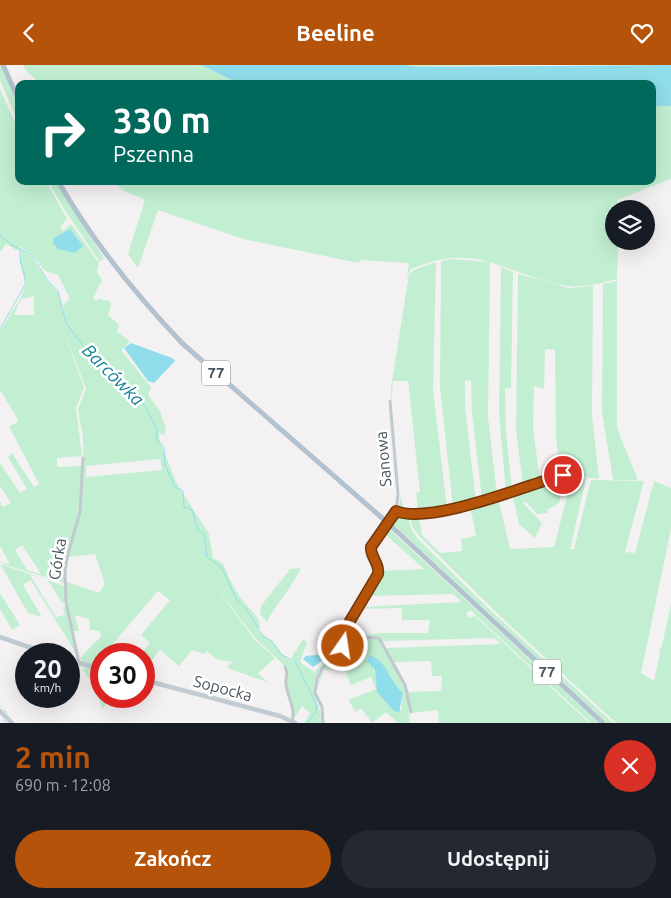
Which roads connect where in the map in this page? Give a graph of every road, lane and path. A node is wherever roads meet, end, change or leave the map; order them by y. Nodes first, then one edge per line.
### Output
1 (3, 65) edge
2 (15, 92) edge
3 (61, 185) edge
4 (390, 401) dead end
5 (83, 458) dead end
6 (563, 475) dead end
7 (396, 511) junction
8 (0, 637) edge
9 (17, 643) edge
10 (74, 643) edge
11 (342, 646) junction
12 (285, 667) dead end
13 (155, 683) edge
14 (1, 712) edge
15 (411, 713) dead end
16 (293, 722) edge
17 (10, 723) edge
18 (323, 723) edge
19 (604, 723) edge

1 - 2 main road
3 - 19 main road, 77, bridge
4 - 7 street, Sanowa
5 - 10 street, Górka
6 - 7 street
7 - 11 street
8 - 9 street
11 - 15 street
11 - 18 street
12 - 16 street
13 - 16 street, Sopocka
14 - 17 street

